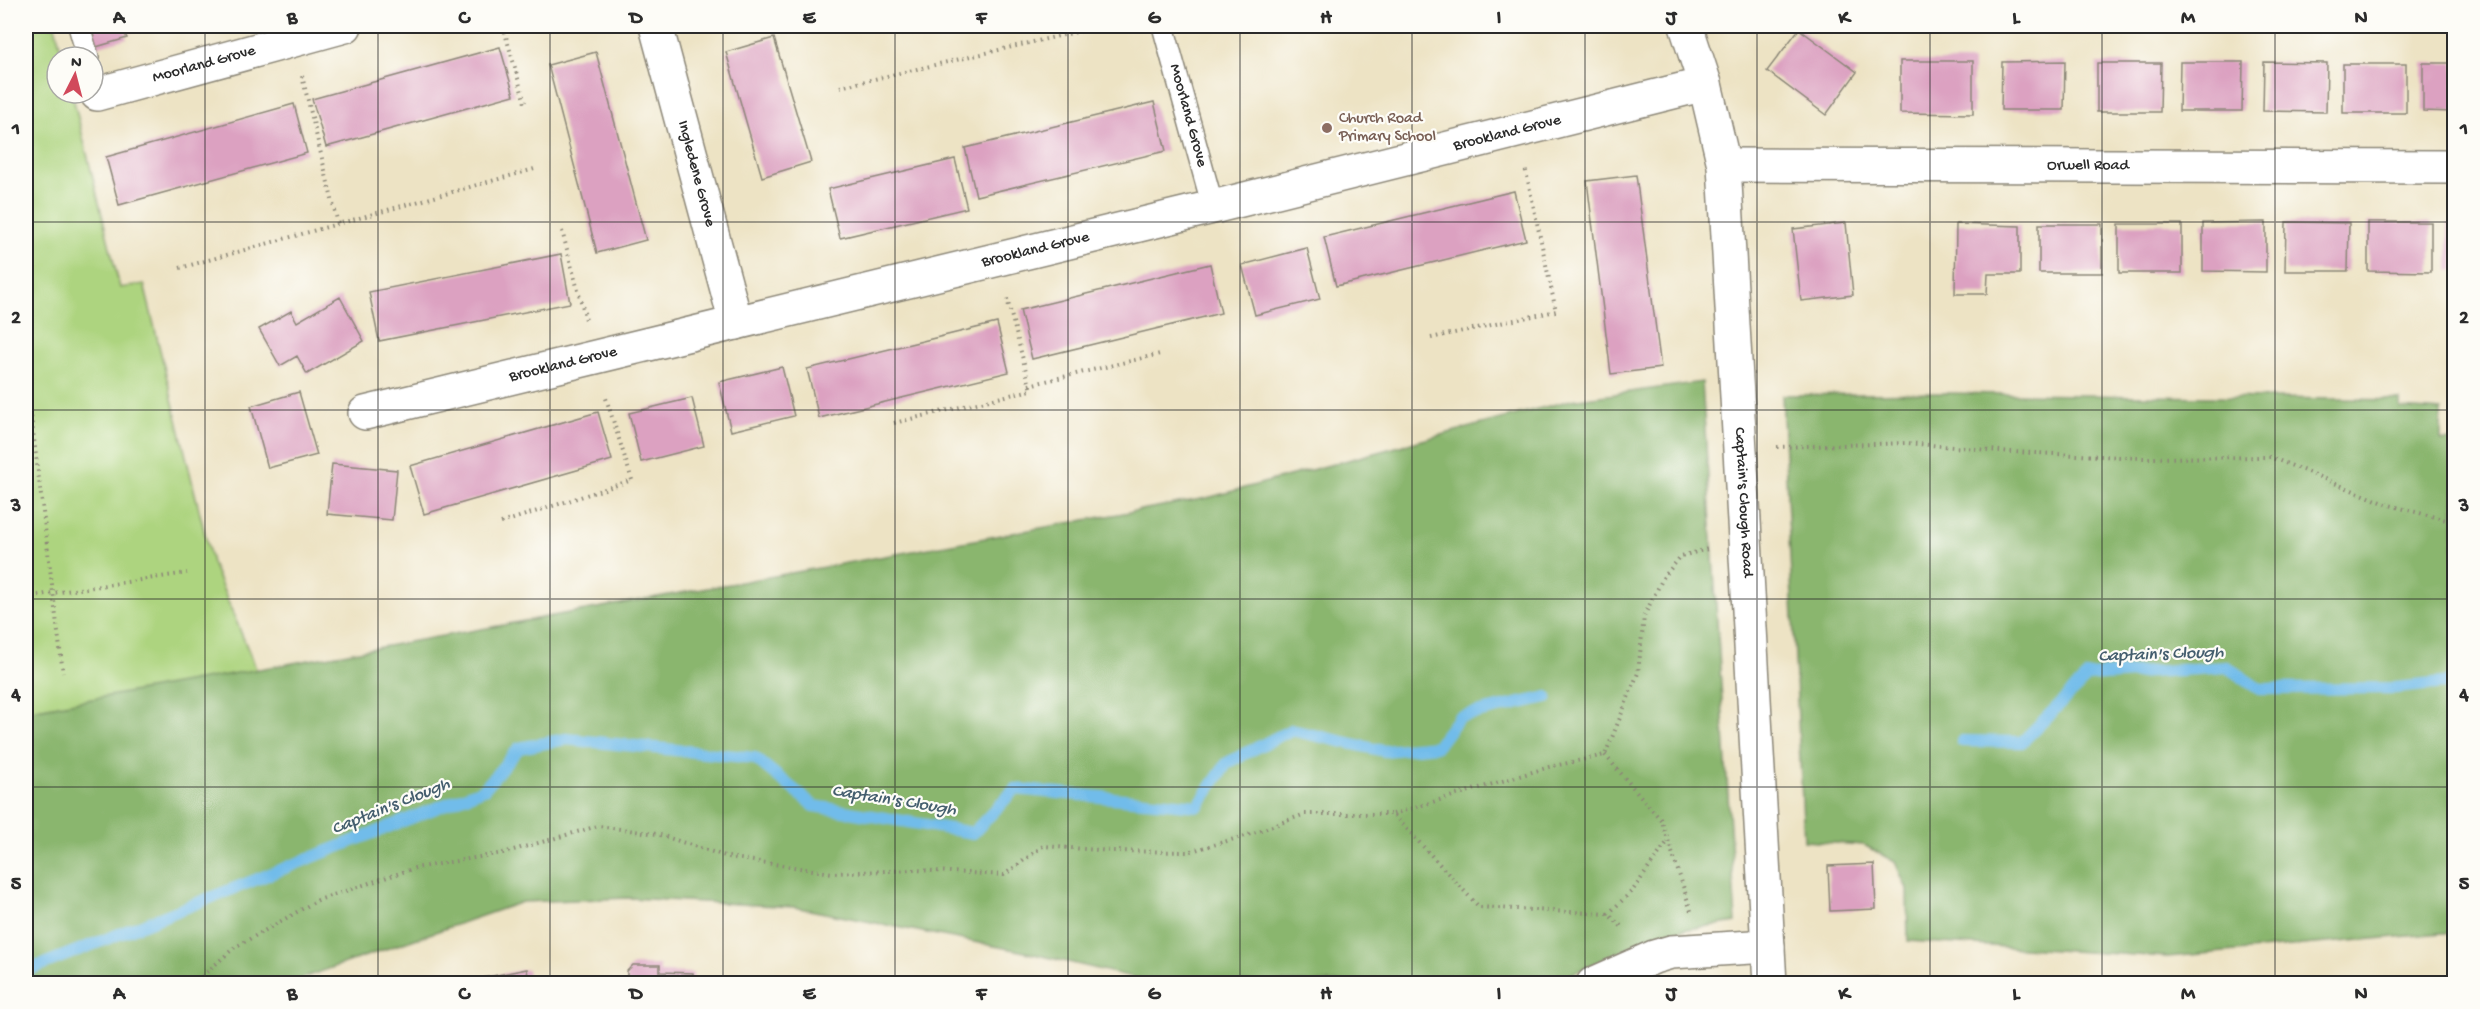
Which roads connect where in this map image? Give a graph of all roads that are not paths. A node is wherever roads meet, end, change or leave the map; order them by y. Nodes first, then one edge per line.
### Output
1 (79, 26) edge
2 (345, 26) edge
3 (656, 26) edge
4 (1163, 26) edge
5 (1686, 26) edge
6 (84, 45) edge
7 (105, 84) edge
8 (1705, 84) junction
9 (1724, 165) junction
10 (2454, 167) edge
11 (1213, 207) junction
12 (736, 323) junction
13 (365, 413) dead end
14 (1768, 946) junction
15 (1593, 984) edge
16 (1770, 984) edge

1 - 6 lane
2 - 7 street, Moorland Grove
3 - 12 street, Ingledene Grove
4 - 11 lane, Moorland Grove
5 - 8 street, Captain's Clough Road
8 - 9 street, Captain's Clough Road
8 - 11 street, Brookland Grove
9 - 10 street, Orwell Road
9 - 14 street, Captain's Clough Road
11 - 12 street, Brookland Grove
12 - 13 street, Brookland Grove
14 - 15 street
14 - 16 street, Captain's Clough Road

